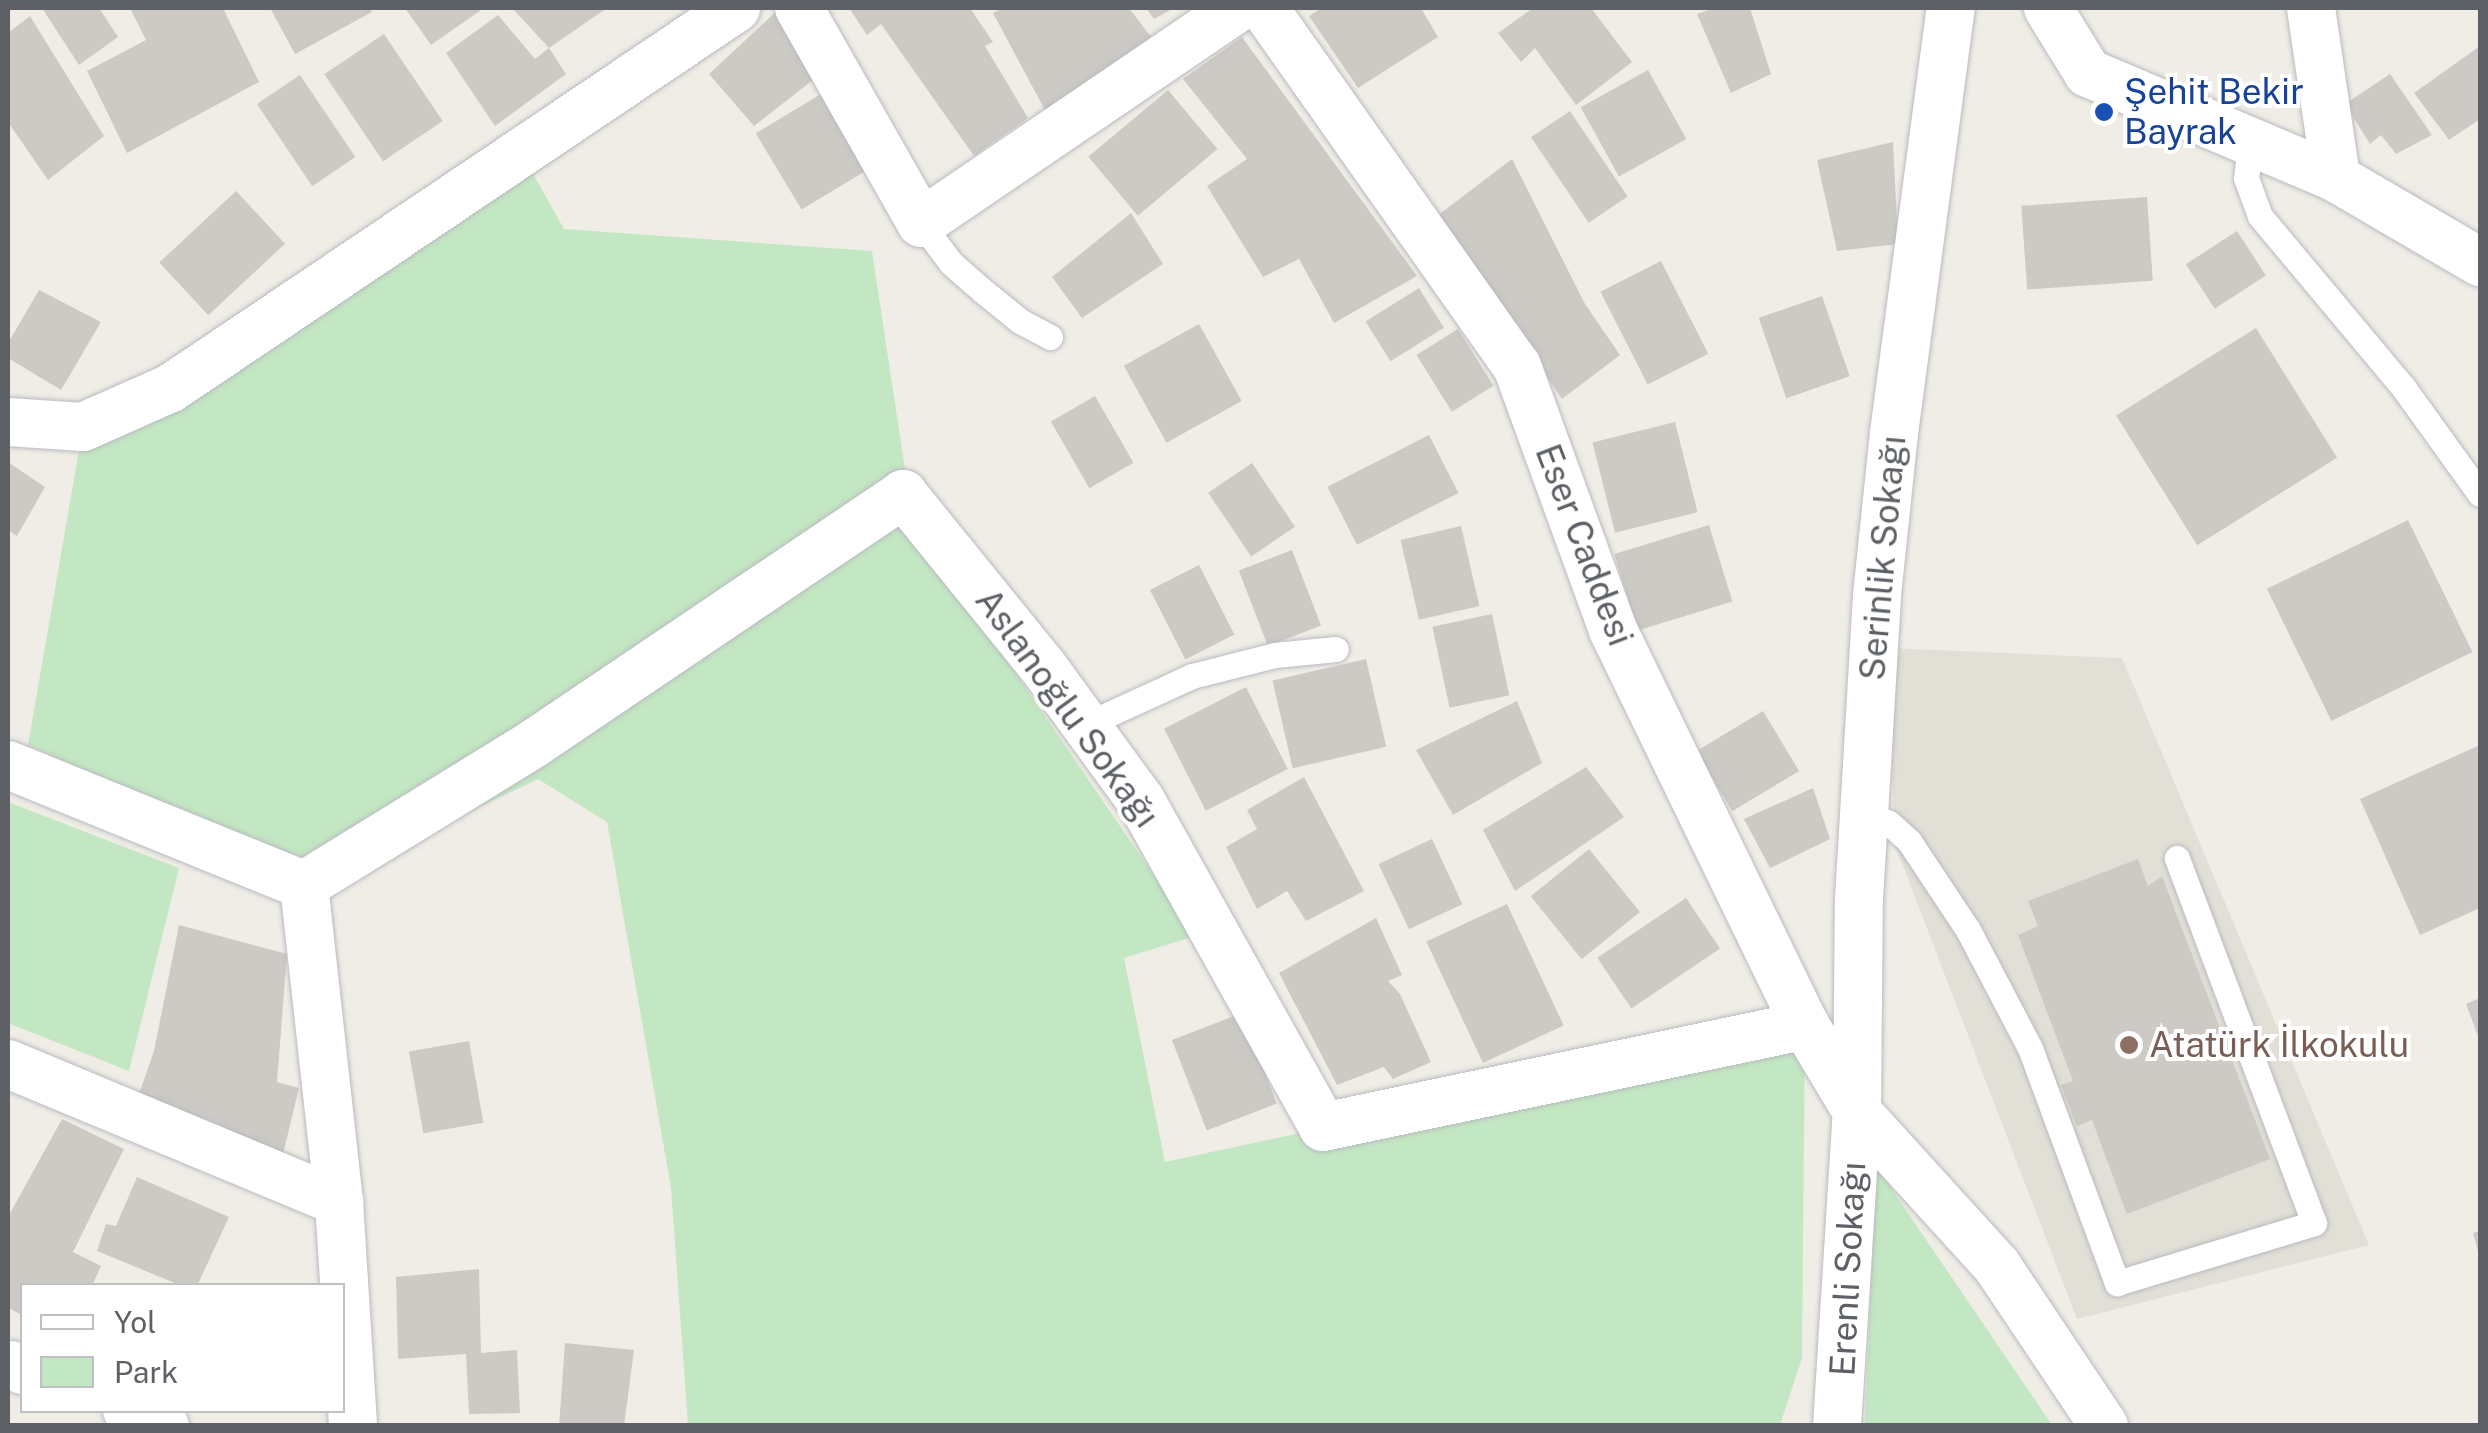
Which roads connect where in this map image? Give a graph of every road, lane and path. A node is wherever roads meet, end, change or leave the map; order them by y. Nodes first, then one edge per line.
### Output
1 (736, 8) edge
2 (798, 8) edge
3 (1237, 8) edge
4 (1264, 8) edge
5 (1951, 8) edge
6 (2048, 8) edge
7 (2312, 8) edge
8 (2250, 142) junction
9 (2336, 178) junction
10 (921, 223) junction
11 (2480, 262) edge
12 (1050, 338) dead end
13 (8, 422) edge
14 (2480, 494) edge
15 (1336, 649) dead end
16 (1085, 724) junction
17 (8, 765) edge
18 (1864, 812) junction
19 (2177, 858) dead end
20 (304, 884) junction
21 (1805, 1025) junction
22 (8, 1064) edge
23 (1857, 1112) junction
24 (338, 1202) junction
25 (343, 1283) edge
26 (345, 1307) edge
27 (134, 1413) edge
28 (165, 1426) edge
29 (353, 1426) edge
30 (1838, 1426) edge
31 (2104, 1426) edge

1 - 13 street
2 - 10 street
3 - 10 street
4 - 21 street, Eser Caddesi
5 - 18 street, Serinlik Sokağı
6 - 8 street
7 - 9 street
8 - 9 street
8 - 14 lane
9 - 11 street
10 - 12 lane
15 - 16 lane
16 - 20 street, Aslanoğlu Sokağı
16 - 21 street, Aslanoğlu Sokağı
17 - 20 street
18 - 19 lane
18 - 23 street, Serinlik Sokağı
20 - 24 street
21 - 23 street, Eser Caddesi
22 - 24 street
23 - 30 street, Erenli Sokağı
23 - 31 street, Eser Caddesi
24 - 25 street
26 - 29 street
27 - 28 street

